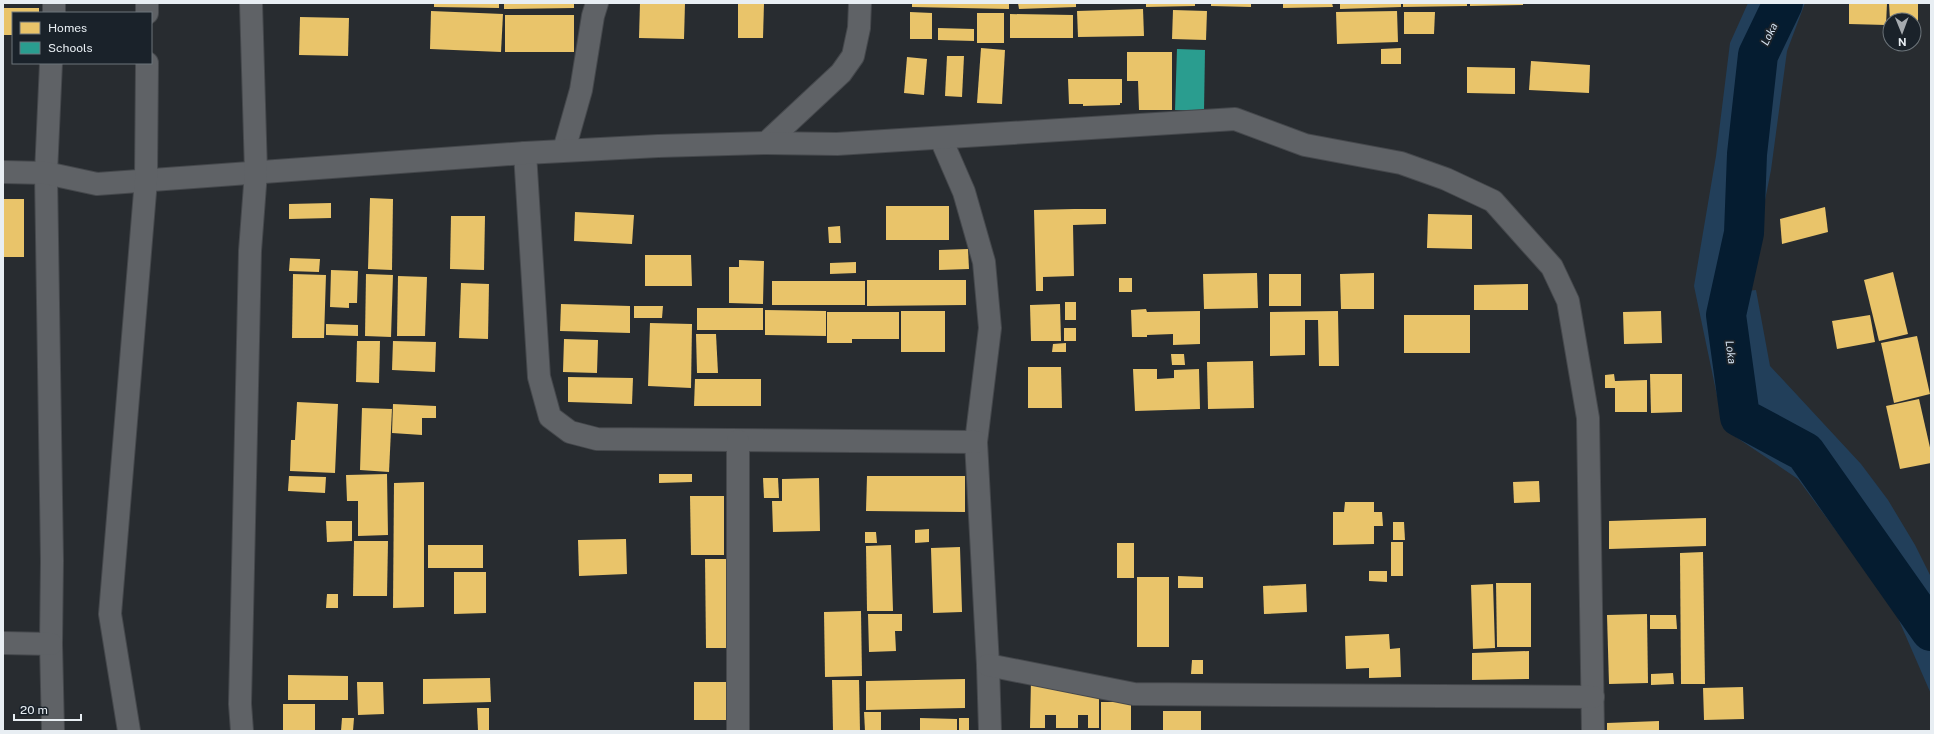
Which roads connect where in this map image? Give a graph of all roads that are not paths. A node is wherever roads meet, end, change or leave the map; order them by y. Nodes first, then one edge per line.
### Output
1 (251, 3) edge
2 (597, 3) edge
3 (860, 3) edge
4 (52, 64) edge
5 (147, 64) edge
6 (941, 139) junction
7 (766, 143) junction
8 (564, 150) junction
9 (525, 152) junction
10 (3, 172) edge
11 (256, 172) junction
12 (46, 173) junction
13 (146, 180) junction
14 (738, 441) junction
15 (976, 442) junction
16 (3, 643) edge
17 (51, 644) junction
18 (988, 665) junction
19 (1593, 697) junction
20 (53, 731) edge
21 (129, 731) edge
22 (242, 731) edge
23 (738, 731) edge
24 (990, 731) edge
25 (1592, 731) edge

1 - 11 street
2 - 8 street
3 - 7 street
4 - 12 street
5 - 13 street
6 - 7 street
6 - 15 street
6 - 19 street
7 - 8 street
8 - 9 street
9 - 11 street
9 - 14 street
10 - 12 street
11 - 13 street
11 - 22 street
12 - 13 street
12 - 17 street
13 - 21 street
14 - 15 street
14 - 23 street
15 - 18 street
16 - 17 street
17 - 20 street
18 - 19 street
18 - 24 street
19 - 25 street

